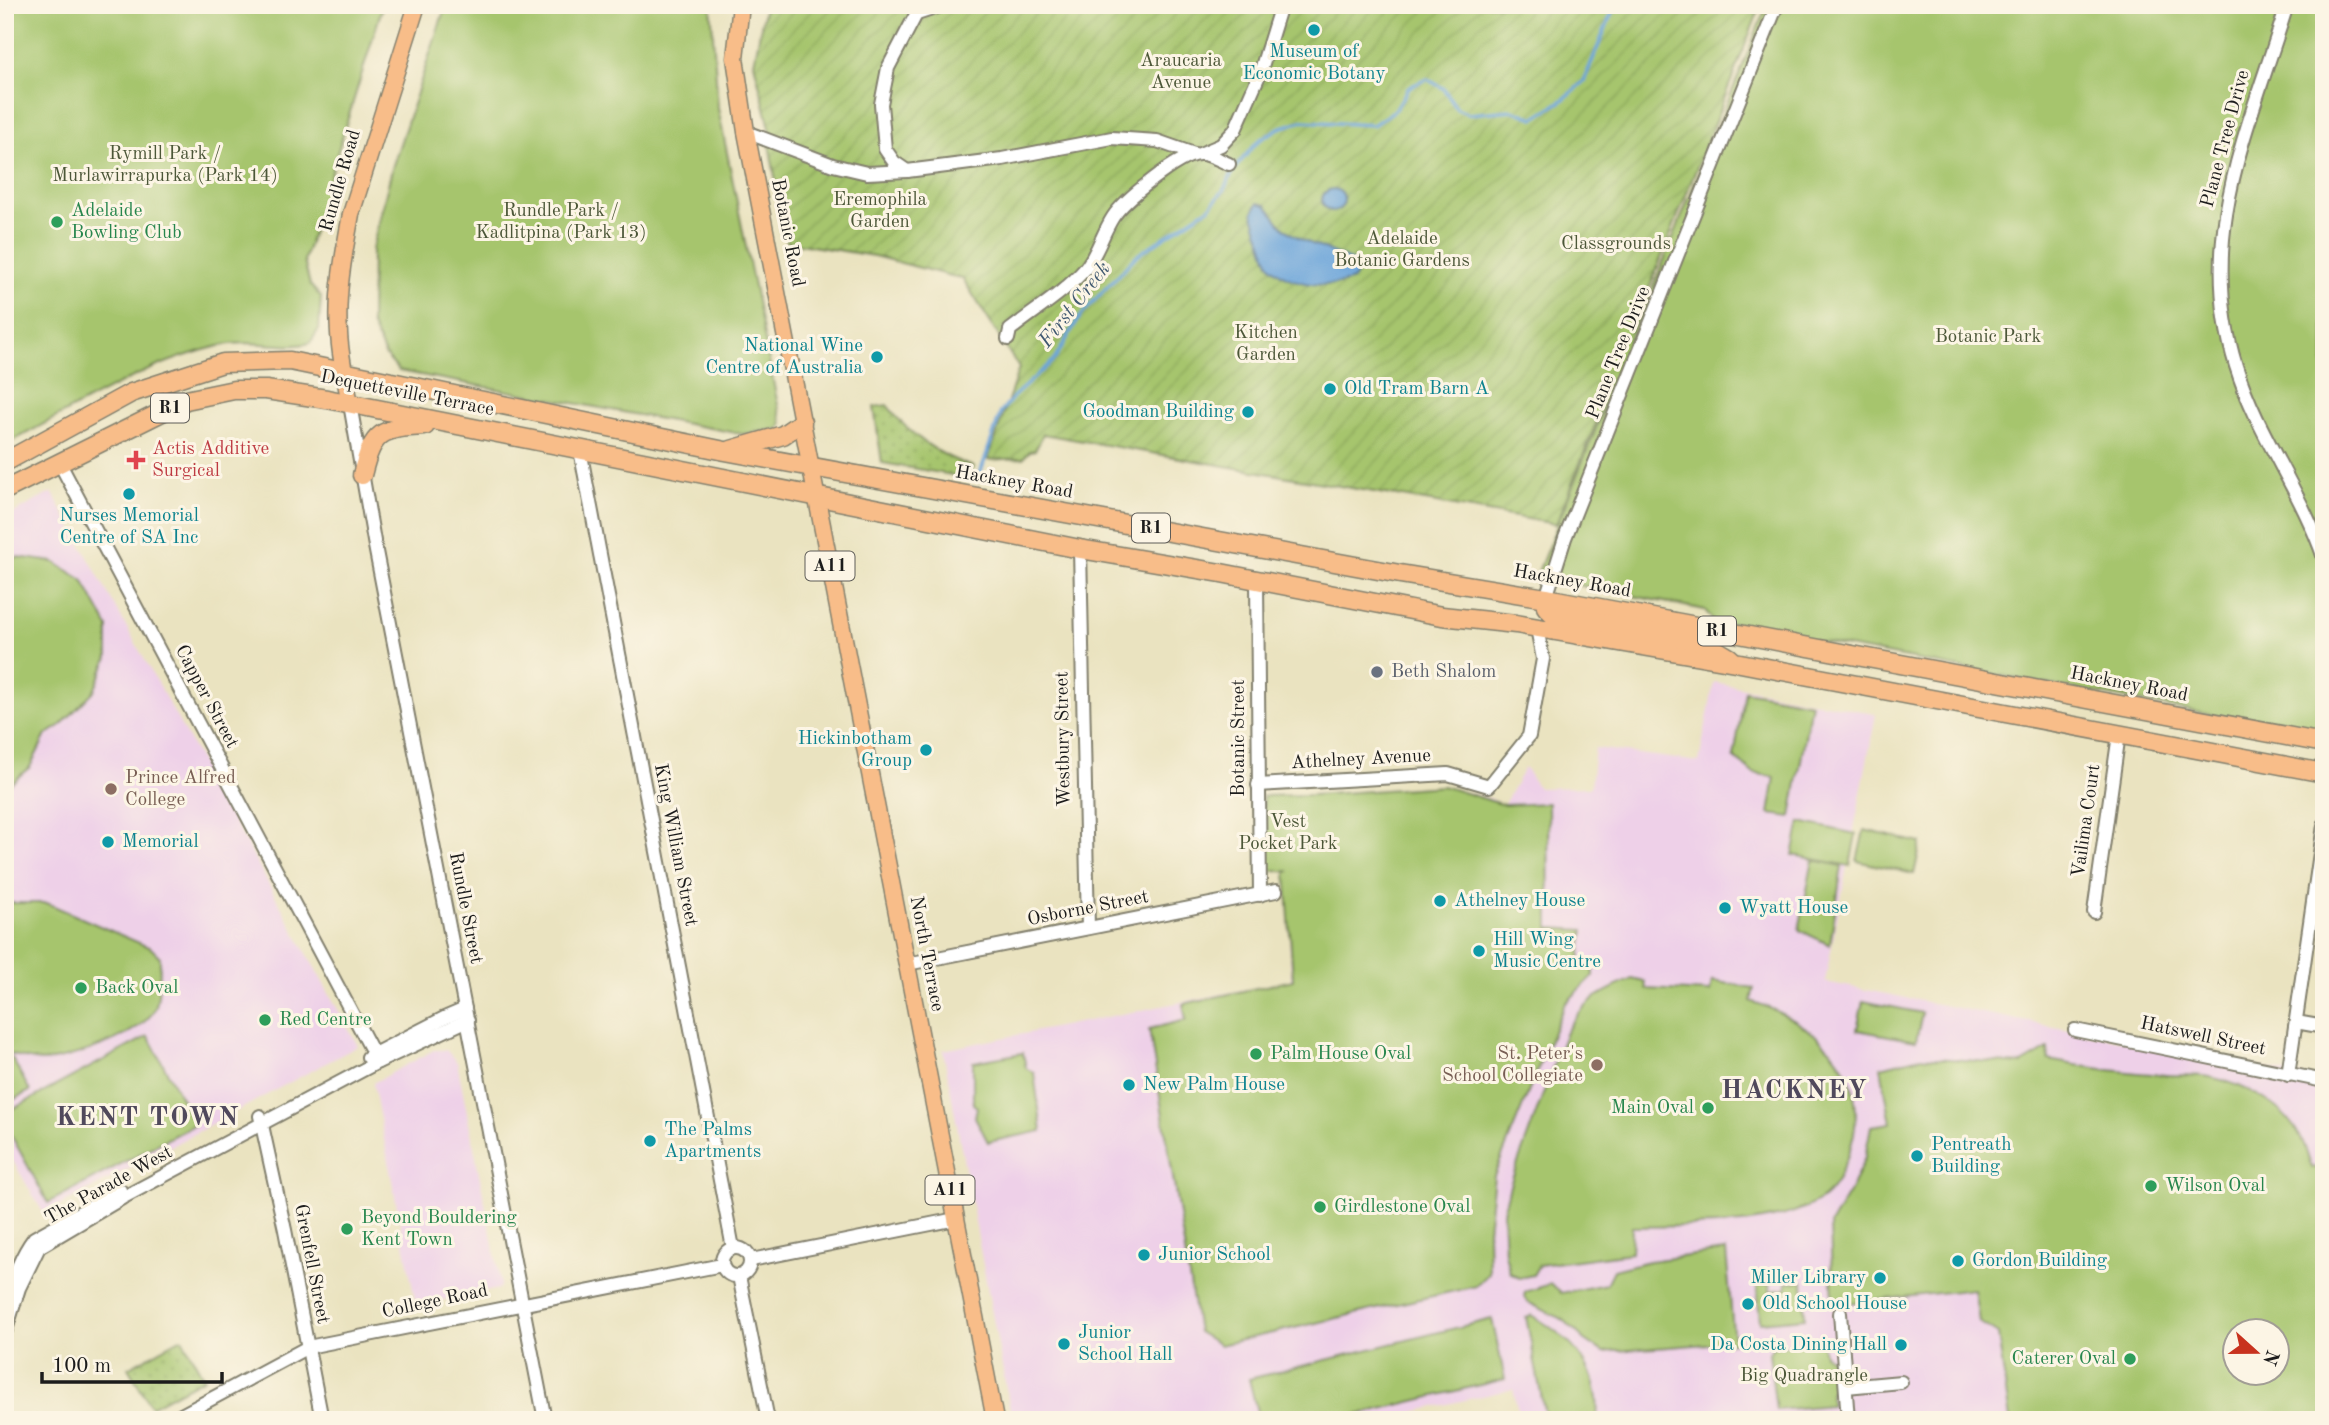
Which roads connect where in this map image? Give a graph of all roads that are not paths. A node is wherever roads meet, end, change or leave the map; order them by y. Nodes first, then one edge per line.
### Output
1 (417, 5) edge
2 (741, 5) edge
3 (944, 5) edge
4 (1281, 5) edge
5 (1777, 5) edge
6 (2287, 5) edge
7 (919, 9) edge
8 (746, 132) junction
9 (883, 140) junction
10 (1198, 154) junction
11 (1229, 164) dead end
12 (907, 171) junction
13 (874, 173) junction
14 (1009, 339) dead end
15 (345, 372) junction
16 (350, 404) junction
17 (584, 422) junction
18 (803, 422) junction
19 (453, 424) junction
20 (45, 441) junction
21 (580, 450) junction
22 (725, 451) junction
23 (5, 462) edge
24 (59, 462) junction
25 (811, 467) junction
26 (362, 475) junction
27 (5, 490) edge
28 (817, 496) junction
29 (1026, 507) junction
30 (1047, 541) junction
31 (1080, 549) junction
32 (2324, 558) edge
33 (1258, 581) junction
34 (1546, 598) junction
35 (1537, 628) junction
36 (1563, 632) junction
37 (1543, 659) junction
38 (1735, 662) junction
39 (2080, 697) junction
40 (2119, 734) junction
41 (2324, 743) edge
42 (2324, 773) edge
43 (1258, 785) junction
44 (2324, 825) edge
45 (1276, 891) dead end
46 (1260, 895) junction
47 (2094, 912) dead end
48 (1087, 928) junction
49 (907, 964) junction
50 (466, 1014) junction
51 (2296, 1022) junction
52 (2324, 1027) edge
53 (2075, 1030) dead end
54 (376, 1058) junction
55 (2288, 1075) junction
56 (2324, 1081) edge
57 (260, 1120) junction
58 (956, 1219) junction
59 (733, 1248) junction
60 (751, 1260) junction
61 (722, 1265) junction
62 (739, 1276) junction
63 (523, 1303) junction
64 (5, 1304) edge
65 (1840, 1313) dead end
66 (5, 1333) edge
67 (308, 1347) junction
68 (1901, 1382) dead end
69 (1846, 1387) junction
70 (172, 1420) edge
71 (322, 1420) edge
72 (545, 1420) edge
73 (768, 1420) edge
74 (995, 1420) edge
75 (1848, 1420) edge

1 - 15 main road, Rundle Road
2 - 8 main road, Botanic Road
3 - 7 street
4 - 10 street
5 - 34 street, Plane Tree Drive
6 - 32 street, Plane Tree Drive
7 - 9 street
8 - 13 street
8 - 18 main road, Botanic Road
9 - 12 street
9 - 13 street
10 - 11 street
10 - 12 street
10 - 14 street
12 - 13 street
15 - 16 main road, Rundle Road
15 - 17 highway, Dequetteville Terrace / R1
15 - 20 highway, Dequetteville Terrace / R1
16 - 19 highway, Dequetteville Terrace / R1
16 - 24 highway, Dequetteville Terrace / R1
16 - 26 street, Rundle Street
17 - 21 highway
17 - 22 highway, Dequetteville Terrace / R1
18 - 22 highway
18 - 25 main road, Botanic Road
19 - 21 highway, Dequetteville Terrace / R1
19 - 26 highway
20 - 23 highway, Dequetteville Terrace / R1
20 - 24 highway
21 - 28 highway, Dequetteville Terrace / R1
21 - 59 street, King William Street
22 - 25 highway, Dequetteville Terrace / R1
24 - 27 highway, Dequetteville Terrace / R1
24 - 54 street, Capper Street
25 - 28 main road, A11
25 - 29 highway, Hackney Road / R1
26 - 50 street, Rundle Street
28 - 30 highway, R1
28 - 49 main road, North Terrace / A11
29 - 30 highway
29 - 34 highway, Hackney Road / R1
30 - 31 highway, R1
31 - 33 highway, R1
31 - 48 street, Westbury Street
33 - 35 highway, R1
33 - 43 street, Botanic Street
34 - 38 highway
34 - 39 highway, Hackney Road / R1
35 - 36 highway, R1
35 - 37 street, Athelney Avenue
36 - 37 street, Athelney Avenue
36 - 38 highway, R1
37 - 43 street, Athelney Avenue
38 - 40 highway, R1
39 - 40 highway
39 - 41 highway, Hackney Road / R1
40 - 42 highway, R1
40 - 47 street, Vailima Court
43 - 46 street, Botanic Street
44 - 51 street
45 - 46 street, Osborne Street
46 - 48 street, Osborne Street
48 - 49 street, Osborne Street
49 - 58 main road, North Terrace / A11
50 - 54 street, The Parade West
50 - 63 street, Rundle Street
51 - 52 street
51 - 55 street
53 - 55 street, Hatswell Street
54 - 57 street, The Parade West
55 - 56 street, Hatswell Street
57 - 64 street, The Parade West
57 - 66 street, The Parade West
57 - 67 street, Grenfell Street
58 - 60 street
58 - 74 main road, North Terrace / A11
59 - 60 street
59 - 61 street
60 - 62 street
61 - 62 street
61 - 63 street, College Road
62 - 73 street
63 - 67 street, College Road
63 - 72 street, Rundle Street
65 - 69 street
67 - 70 street, College Road
67 - 71 street, Grenfell Street
68 - 69 street
69 - 75 street

